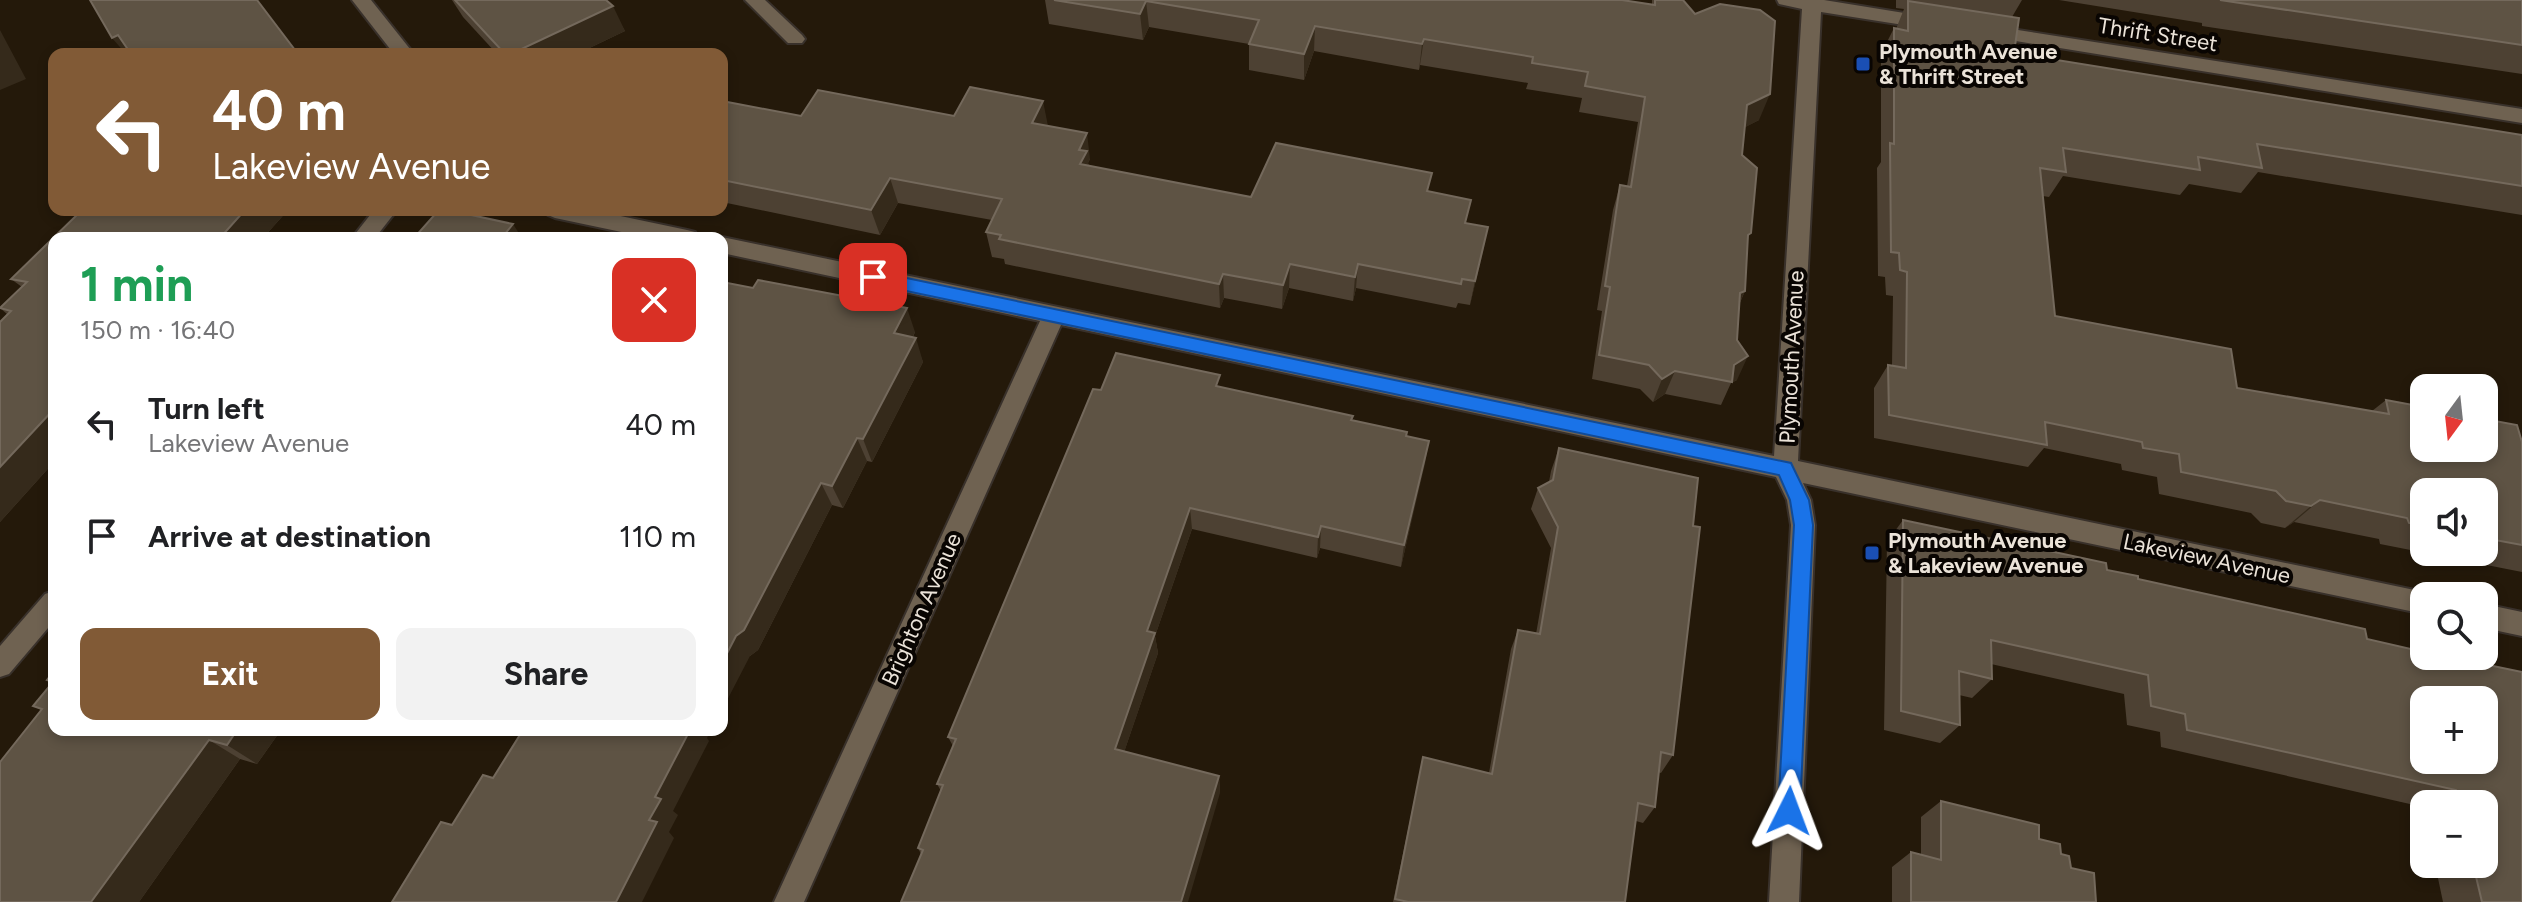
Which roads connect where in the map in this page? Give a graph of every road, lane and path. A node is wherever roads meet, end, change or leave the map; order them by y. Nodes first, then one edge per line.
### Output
1 (361, 0) edge
2 (754, 0) edge
3 (1786, 0) edge
4 (1812, 2) edge
5 (795, 39) dead end
6 (399, 48) edge
7 (2522, 116) edge
8 (381, 216) edge
9 (583, 216) edge
10 (368, 232) edge
11 (659, 232) edge
12 (728, 246) edge
13 (1054, 315) junction
14 (1785, 469) junction
15 (2410, 600) edge
16 (48, 609) edge
17 (2498, 619) edge
18 (2522, 624) edge
19 (0, 665) edge
20 (789, 902) edge
21 (1784, 902) edge

1 - 6 street
2 - 5 street
3 - 4 street, Thrift Street
4 - 7 street, Thrift Street
4 - 14 street, Plymouth Avenue
8 - 10 street
9 - 11 street
12 - 13 street, Lakeview Avenue
13 - 14 street, Lakeview Avenue
13 - 20 street, Brighton Avenue
14 - 15 street, Lakeview Avenue
14 - 21 street, Plymouth Avenue
16 - 19 street
17 - 18 street

